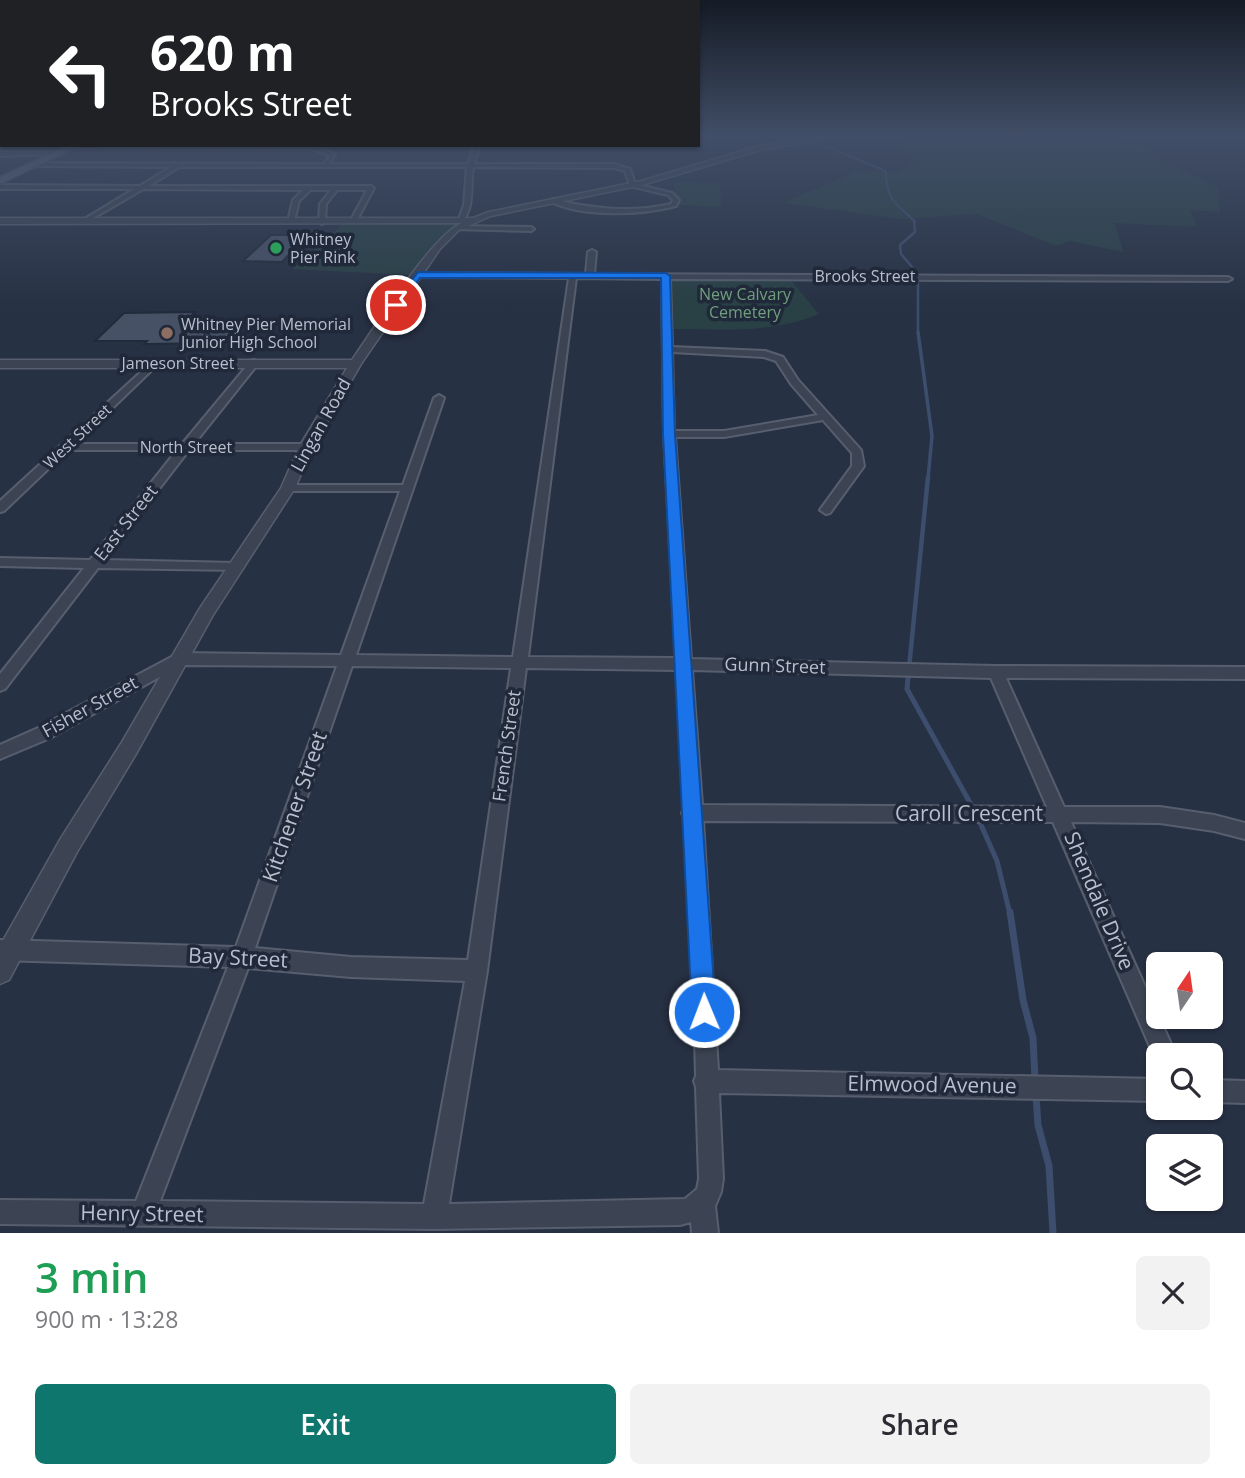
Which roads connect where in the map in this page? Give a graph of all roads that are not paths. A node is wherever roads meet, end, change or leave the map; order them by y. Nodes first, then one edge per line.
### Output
1 (130, 194) edge
2 (302, 194) edge
3 (331, 194) edge
4 (368, 194) edge
5 (468, 194) edge
6 (590, 194) edge
7 (667, 194) edge
8 (553, 201) junction
9 (354, 220) junction
10 (0, 221) edge
11 (85, 221) junction
12 (291, 221) junction
13 (322, 222) junction
14 (459, 224) junction
15 (531, 229) dead end
16 (592, 252) dead end
17 (418, 275) junction
18 (573, 275) junction
19 (590, 275) junction
20 (666, 276) junction
21 (1228, 279) dead end
22 (666, 349) junction
23 (155, 363) junction
24 (254, 363) junction
25 (0, 364) edge
26 (355, 364) junction
27 (439, 398) dead end
28 (824, 417) junction
29 (669, 434) junction
30 (67, 447) junction
31 (306, 447) junction
32 (186, 448) junction
33 (288, 488) junction
34 (408, 488) junction
35 (0, 508) edge
36 (826, 510) dead end
37 (0, 562) edge
38 (95, 563) junction
39 (236, 567) junction
40 (179, 659) junction
41 (347, 660) junction
42 (519, 662) junction
43 (685, 664) junction
44 (996, 672) junction
45 (1245, 673) edge
46 (0, 685) edge
47 (0, 752) edge
48 (691, 813) junction
49 (1061, 814) junction
50 (1245, 831) edge
51 (4, 957) edge
52 (242, 957) junction
53 (477, 971) junction
54 (1160, 1043) edge
55 (705, 1082) junction
56 (1146, 1090) edge
57 (1223, 1091) edge
58 (1245, 1092) edge
59 (702, 1203) junction
60 (0, 1212) edge
61 (143, 1214) junction
62 (433, 1217) junction
63 (705, 1233) edge

1 - 11 street
2 - 12 street
3 - 13 street
4 - 9 street
5 - 14 street
6 - 8 street, Lingan Road
7 - 8 street
8 - 14 street, Lingan Road
9 - 13 street
9 - 14 street
10 - 11 street
11 - 12 street
12 - 13 street
14 - 15 street
14 - 17 street, Lingan Road
16 - 19 street
17 - 18 street, Brooks Street
17 - 26 street, Lingan Road
18 - 19 street, Brooks Street
18 - 42 street, French Street
19 - 20 street, Brooks Street
20 - 21 street, Brooks Street
20 - 22 street
22 - 28 street
22 - 29 street
23 - 24 street, Jameson Street
23 - 25 street, Jameson Street
23 - 30 street, West Street
24 - 26 street, Jameson Street
24 - 32 street, East Street
26 - 31 street, Lingan Road
27 - 34 street, Kitchener Street
28 - 29 street
28 - 36 street
29 - 43 street
30 - 32 street, North Street
30 - 35 street, West Street
31 - 32 street, North Street
31 - 33 street, Lingan Road
32 - 38 street, East Street
33 - 34 street
33 - 39 street, Lingan Road
34 - 41 street, Kitchener Street
37 - 38 street
38 - 39 street
38 - 46 street, East Street
39 - 40 street, Lingan Road
40 - 41 street, Gunn Street
40 - 47 street, Fisher Street
40 - 51 street, Lingan Road
41 - 42 street, Gunn Street
41 - 52 street, Kitchener Street
42 - 43 street, Gunn Street
42 - 53 street, French Street
43 - 44 street, Gunn Street
43 - 48 street
44 - 45 street, Gunn Street
44 - 49 street, Shendale Drive
48 - 49 street, Caroll Crescent
48 - 55 street
49 - 50 street, Caroll Crescent
49 - 54 street, Shendale Drive
51 - 52 street, Bay Street
52 - 53 street, Bay Street
52 - 61 street, Kitchener Street
53 - 62 street, French Street
55 - 56 street, Elmwood Avenue
55 - 59 street
57 - 58 street
59 - 62 street, Henry Street
59 - 63 street
60 - 61 street, Henry Street
61 - 62 street, Henry Street

